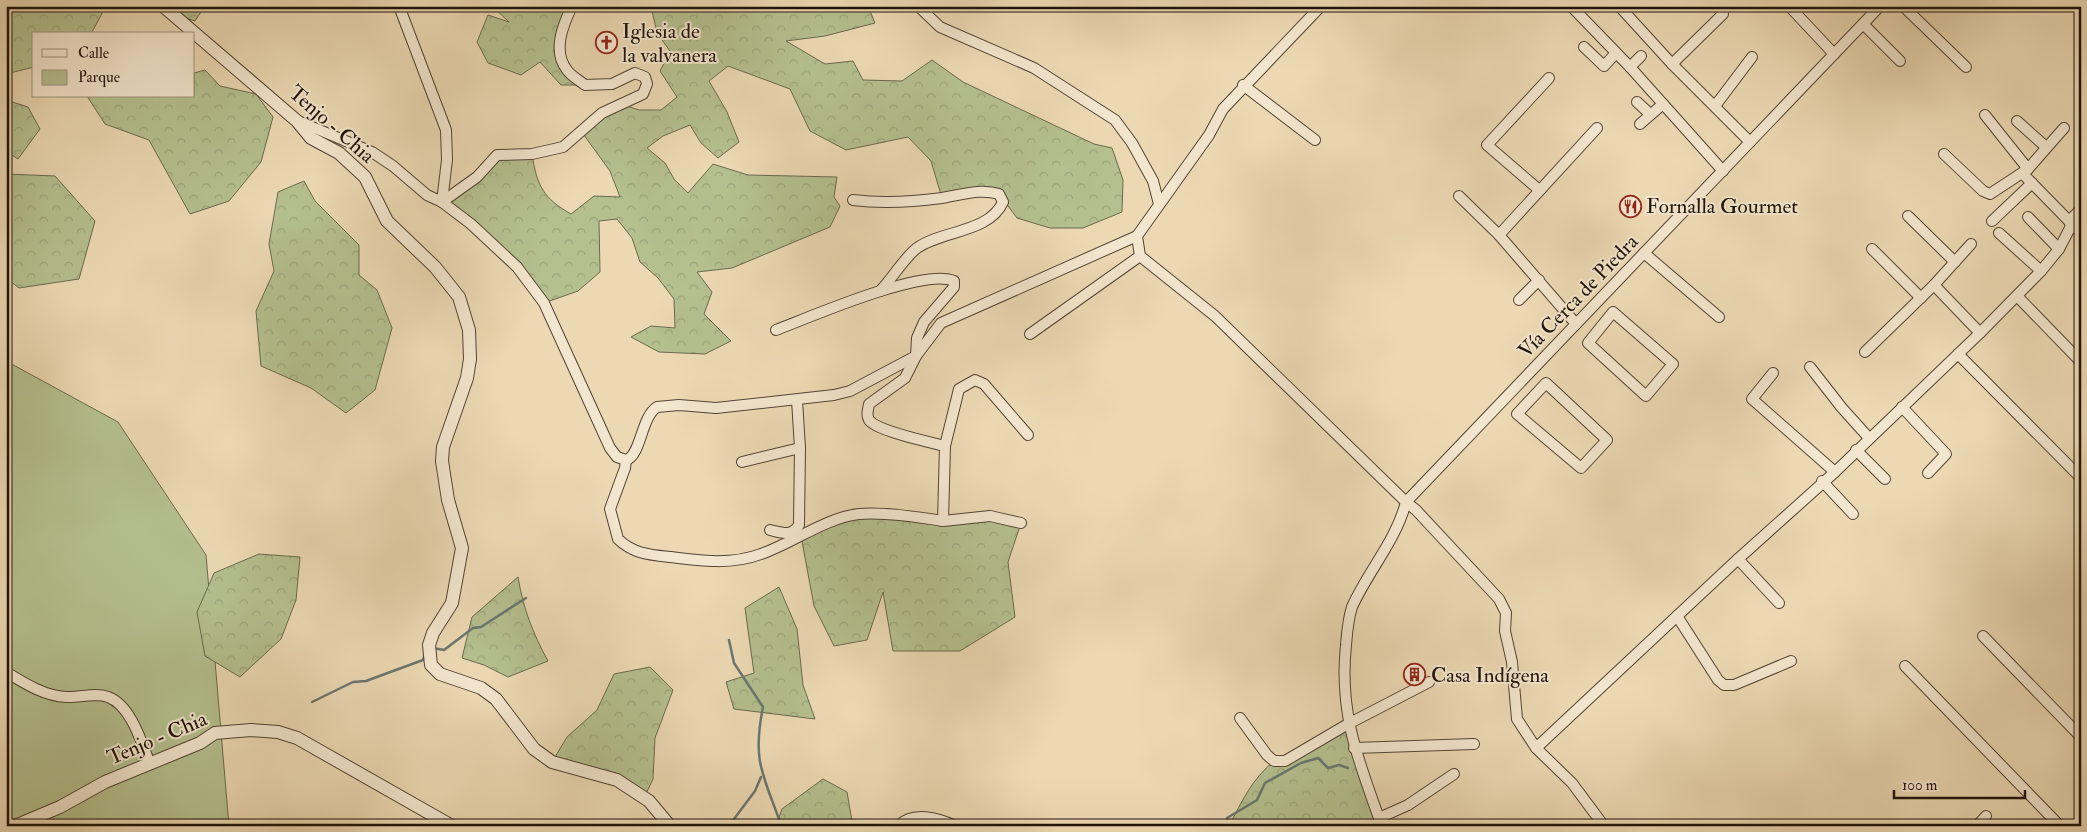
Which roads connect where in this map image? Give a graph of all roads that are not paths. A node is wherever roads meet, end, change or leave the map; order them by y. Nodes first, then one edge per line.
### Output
1 (163, 6) edge
2 (399, 6) edge
3 (572, 6) edge
4 (918, 6) edge
5 (1321, 6) edge
6 (1571, 6) edge
7 (1618, 6) edge
8 (1789, 6) edge
9 (1880, 6) edge
10 (1904, 6) edge
11 (1723, 14) dead end
12 (1863, 24) junction
13 (194, 32) edge
14 (195, 33) edge
15 (1584, 47) dead end
16 (1616, 53) junction
17 (1834, 54) junction
18 (1641, 56) dead end
19 (1752, 57) dead end
20 (1900, 61) dead end
21 (1672, 64) junction
22 (1630, 67) junction
23 (1966, 68) dead end
24 (1549, 78) dead end
25 (1243, 85) junction
26 (1637, 102) dead end
27 (1663, 104) junction
28 (1715, 106) junction
29 (1650, 114) junction
30 (1986, 115) dead end
31 (298, 121) junction
32 (2017, 121) dead end
33 (1640, 124) dead end
34 (1597, 128) dead end
35 (2064, 128) dead end
36 (1316, 140) dead end
37 (1750, 142) junction
38 (2046, 147) junction
39 (1944, 154) dead end
40 (1723, 171) junction
41 (2025, 171) junction
42 (1153, 181) junction
43 (2032, 183) junction
44 (1538, 189) junction
45 (1170, 190) junction
46 (1459, 196) dead end
47 (853, 200) dead end
48 (442, 202) junction
49 (1159, 204) junction
50 (2081, 209) edge
51 (1908, 216) dead end
52 (2028, 217) dead end
53 (1992, 221) dead end
54 (2070, 224) junction
55 (2081, 232) edge
56 (1999, 233) dead end
57 (1499, 235) junction
58 (1137, 236) junction
59 (1972, 244) dead end
60 (1872, 249) dead end
61 (2059, 249) junction
62 (1644, 253) junction
63 (1140, 256) junction
64 (1955, 262) junction
65 (2041, 271) junction
66 (1539, 280) junction
67 (1934, 285) junction
68 (878, 293) junction
69 (2017, 296) junction
70 (1920, 298) junction
71 (1519, 300) dead end
72 (1593, 307) junction
73 (1718, 317) dead end
74 (1606, 319) junction
75 (1576, 324) junction
76 (776, 330) dead end
77 (1980, 333) junction
78 (1030, 334) dead end
79 (1865, 352) dead end
80 (1958, 354) junction
81 (916, 356) junction
82 (2081, 362) edge
83 (1810, 367) dead end
84 (1773, 374) dead end
85 (1516, 387) junction
86 (1531, 399) junction
87 (796, 400) junction
88 (1902, 407) junction
89 (1028, 435) dead end
90 (1869, 438) junction
91 (945, 446) junction
92 (800, 448) junction
93 (1856, 450) junction
94 (626, 460) junction
95 (742, 462) dead end
96 (1835, 472) junction
97 (1928, 473) dead end
98 (2081, 478) edge
99 (1885, 479) dead end
100 (1822, 481) junction
101 (1406, 502) junction
102 (1853, 514) dead end
103 (942, 521) junction
104 (1021, 523) dead end
105 (770, 530) dead end
106 (1738, 558) junction
107 (1779, 603) dead end
108 (1677, 616) junction
109 (1983, 636) dead end
110 (1792, 661) dead end
111 (1905, 666) dead end
112 (6, 672) edge
113 (1429, 682) dead end
114 (1240, 718) dead end
115 (1348, 724) junction
116 (2081, 737) edge
117 (1474, 744) dead end
118 (1354, 748) junction
119 (1536, 748) junction
120 (150, 764) junction
121 (1454, 774) dead end
122 (1986, 816) dead end
123 (1379, 822) edge
124 (2081, 822) edge
125 (15, 826) edge
126 (452, 826) edge
127 (670, 826) edge
128 (900, 826) edge
129 (953, 826) edge
130 (1604, 826) edge
131 (1977, 826) edge
132 (2060, 826) edge
133 (2077, 826) edge

1 - 13 street, Tenjo - Chia
2 - 48 street
3 - 48 street
4 - 42 street
5 - 25 street
6 - 16 street
7 - 21 street
8 - 17 street
9 - 12 street, Vía Cerca de Piedra
10 - 23 street
11 - 21 street
12 - 17 street, Vía Cerca de Piedra
12 - 20 street
14 - 31 street, Tenjo - Chia
15 - 16 street
16 - 22 street
17 - 37 street, Vía Cerca de Piedra
18 - 22 street
19 - 28 street
21 - 28 street
22 - 27 street
24 - 44 street
25 - 36 street
25 - 45 street
26 - 29 street
27 - 29 street
27 - 40 street
28 - 37 street
29 - 33 street
30 - 41 street
31 - 48 street
31 - 127 street, Tenjo - Chia
32 - 38 street
34 - 44 street
35 - 38 street
37 - 40 street, Vía Cerca de Piedra
38 - 41 street
39 - 41 street
40 - 62 street, Vía Cerca de Piedra
41 - 43 street
42 - 45 street
42 - 49 street
43 - 53 street
43 - 54 street
44 - 57 street
45 - 49 street
46 - 57 street
47 - 68 street
48 - 94 street
49 - 58 street
50 - 54 street
51 - 64 street
52 - 61 street
54 - 55 street
54 - 61 street
56 - 65 street
57 - 66 street
58 - 63 street
58 - 81 street
59 - 64 street
60 - 70 street
61 - 65 street
62 - 72 street, Vía Cerca de Piedra
62 - 73 street
63 - 78 street
63 - 101 street
64 - 67 street
65 - 69 street
66 - 71 street
66 - 75 street
67 - 70 street
67 - 77 street
68 - 76 street
68 - 81 street
69 - 77 street
69 - 82 street
70 - 79 street
72 - 74 street
72 - 75 street, Vía Cerca de Piedra
74 - 74 street
75 - 85 street, Vía Cerca de Piedra
77 - 80 street
80 - 88 street
80 - 98 street
81 - 87 street
81 - 91 street
83 - 90 street
84 - 96 street
85 - 86 street
85 - 101 street, Vía Cerca de Piedra
86 - 86 street
87 - 92 street
87 - 94 street
88 - 90 street
88 - 97 street
89 - 91 street
90 - 93 street
91 - 103 street
92 - 95 street
92 - 105 street
93 - 96 street
93 - 99 street
94 - 103 street
96 - 100 street
100 - 102 street
100 - 106 street
101 - 115 street
101 - 119 street
103 - 104 street
106 - 107 street
106 - 108 street
108 - 110 street
108 - 119 street
109 - 116 street
111 - 132 street
112 - 120 street
113 - 115 street
114 - 115 street
115 - 118 street
117 - 118 street
118 - 123 street
119 - 130 street
120 - 125 street, Tenjo - Chia
120 - 126 street, Tenjo - Chia
121 - 123 street
122 - 131 street
124 - 133 street
128 - 129 street

